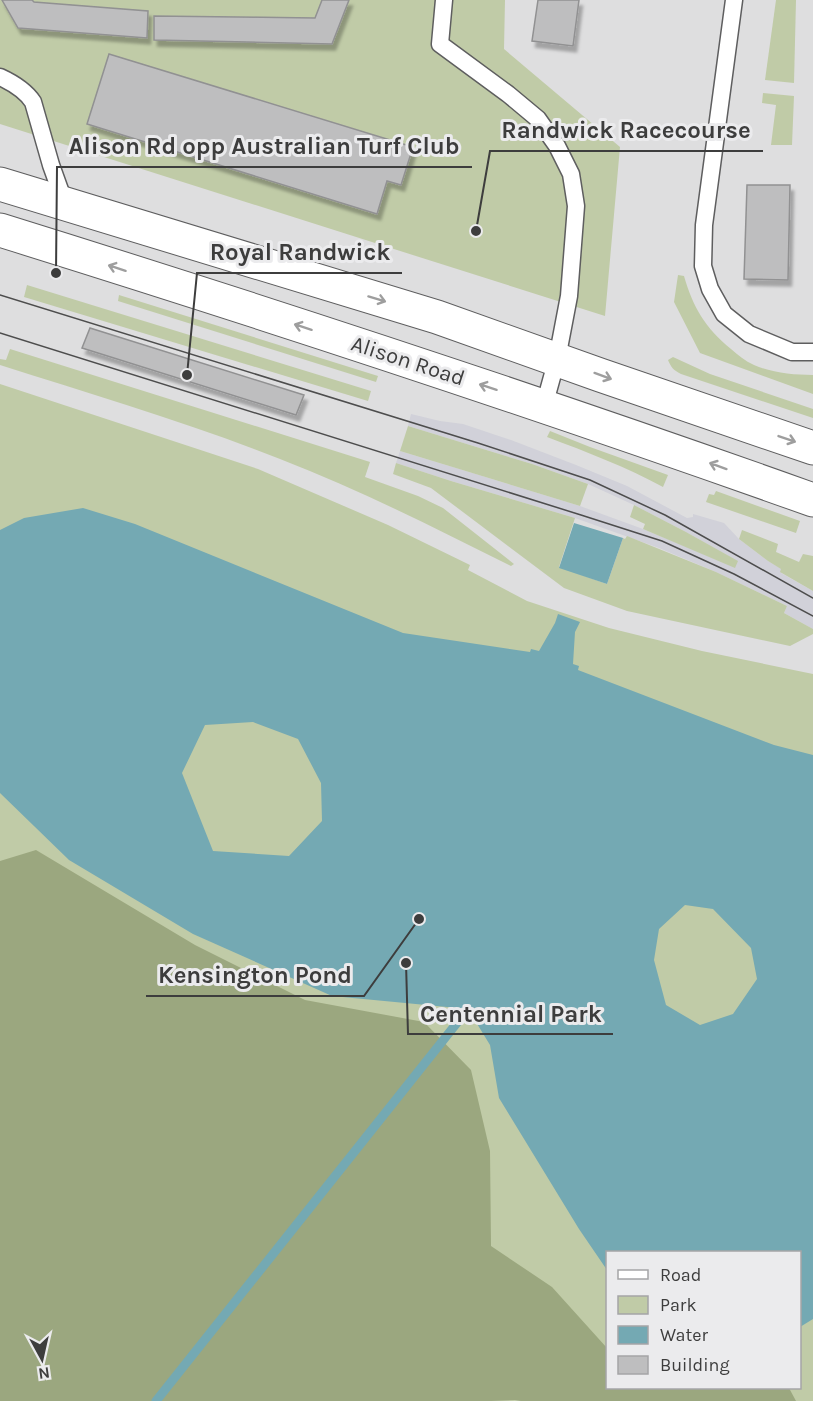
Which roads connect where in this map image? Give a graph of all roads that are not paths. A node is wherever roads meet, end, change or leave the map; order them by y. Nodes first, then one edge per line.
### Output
1 (444, 0) edge
2 (734, 0) edge
3 (0, 77) edge
4 (0, 184) edge
5 (65, 204) junction
6 (0, 230) edge
7 (813, 352) edge
8 (557, 359) junction
9 (544, 406) junction
10 (813, 448) edge
11 (813, 500) edge

1 - 8 lane
2 - 7 lane
3 - 5 lane
4 - 5 main road
5 -> 8 main road
9 -> 6 main road, Alison Road
8 - 9 lane
8 -> 10 main road
11 -> 9 main road, Alison Road

